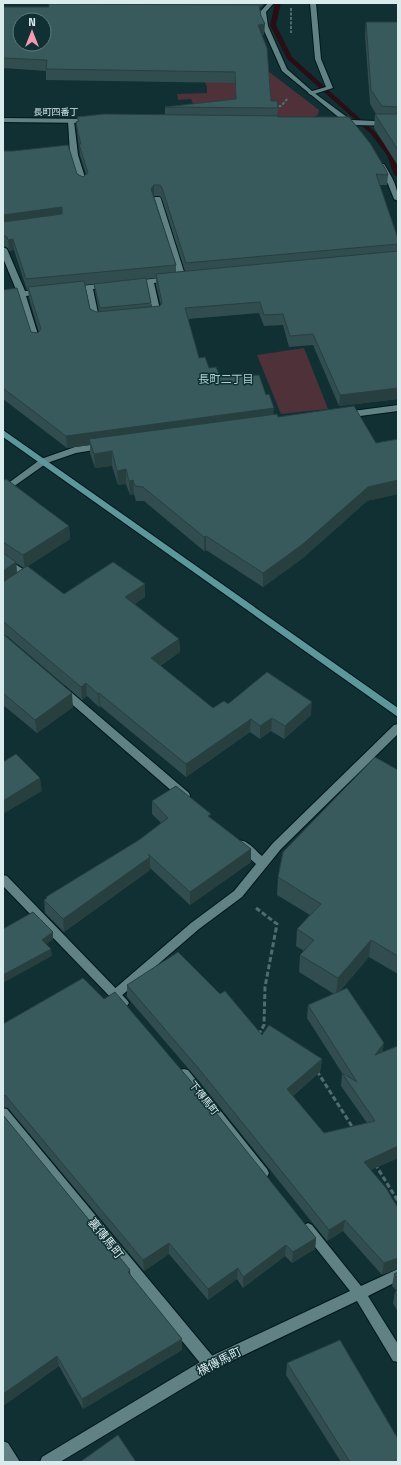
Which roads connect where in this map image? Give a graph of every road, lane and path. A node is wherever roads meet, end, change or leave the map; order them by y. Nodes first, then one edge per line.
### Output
1 (271, 3) edge
2 (313, 3) edge
3 (291, 5) dead end
4 (255, 12) edge
5 (263, 12) junction
6 (287, 33) dead end
7 (310, 93) junction
8 (283, 95) dead end
9 (274, 107) edge
10 (3, 120) edge
11 (71, 121) junction
12 (95, 121) edge
13 (334, 122) edge
14 (350, 122) junction
15 (398, 124) edge
16 (358, 133) edge
17 (375, 158) edge
18 (83, 184) edge
19 (157, 199) dead end
20 (398, 199) edge
21 (3, 248) edge
22 (193, 277) edge
23 (182, 278) junction
24 (150, 281) junction
25 (128, 283) edge
26 (113, 285) edge
27 (89, 287) junction
28 (67, 289) edge
29 (52, 291) edge
30 (22, 294) junction
31 (3, 296) edge
32 (142, 316) edge
33 (111, 319) edge
34 (36, 341) edge
35 (398, 408) edge
36 (335, 416) edge
37 (3, 433) edge
38 (115, 445) edge
39 (44, 461) junction
40 (3, 490) edge
41 (3, 559) edge
42 (3, 591) edge
43 (51, 681) edge
44 (398, 713) edge
45 (398, 728) edge
46 (191, 801) edge
47 (233, 837) edge
48 (263, 863) junction
49 (3, 879) edge
50 (238, 894) junction
51 (116, 994) junction
52 (130, 1011) edge
53 (264, 1026) junction
54 (269, 1030) edge
55 (257, 1037) edge
56 (175, 1063) edge
57 (312, 1066) edge
58 (3, 1113) edge
59 (354, 1130) edge
60 (374, 1162) edge
61 (270, 1181) edge
62 (398, 1201) edge
63 (300, 1218) edge
64 (398, 1275) edge
65 (360, 1294) junction
66 (398, 1356) edge
67 (210, 1364) junction
68 (3, 1448) edge
69 (13, 1462) edge
70 (47, 1462) edge

1 - 5 street
2 - 7 street
3 - 6 path
4 - 5 street
5 - 7 street
7 - 14 street
8 - 9 path
10 - 11 street, 長町四番丁
11 - 12 street, 長町四番丁
11 - 18 street
13 - 14 street
14 - 15 street
14 - 16 street
17 - 20 street
19 - 23 street
21 - 30 street
22 - 23 street
23 - 24 street
24 - 25 street
24 - 32 street
26 - 27 street
27 - 28 street
27 - 33 street
29 - 30 street
30 - 31 street
30 - 34 street
35 - 36 street
37 - 39 street
38 - 39 street
39 - 40 street
39 - 44 street
41 - 42 street
43 - 46 street
45 - 48 street
47 - 48 street
48 - 50 street
49 - 51 street
50 - 51 street
50 - 53 path
51 - 52 street
53 - 54 path
53 - 55 path
56 - 61 street, 下傳馬町
57 - 59 path
58 - 67 street, 裏傳馬町
60 - 62 path
63 - 65 street
64 - 65 street, 横傳馬町
65 - 66 street
65 - 67 street, 横傳馬町
67 - 70 street, 横傳馬町
68 - 69 street

